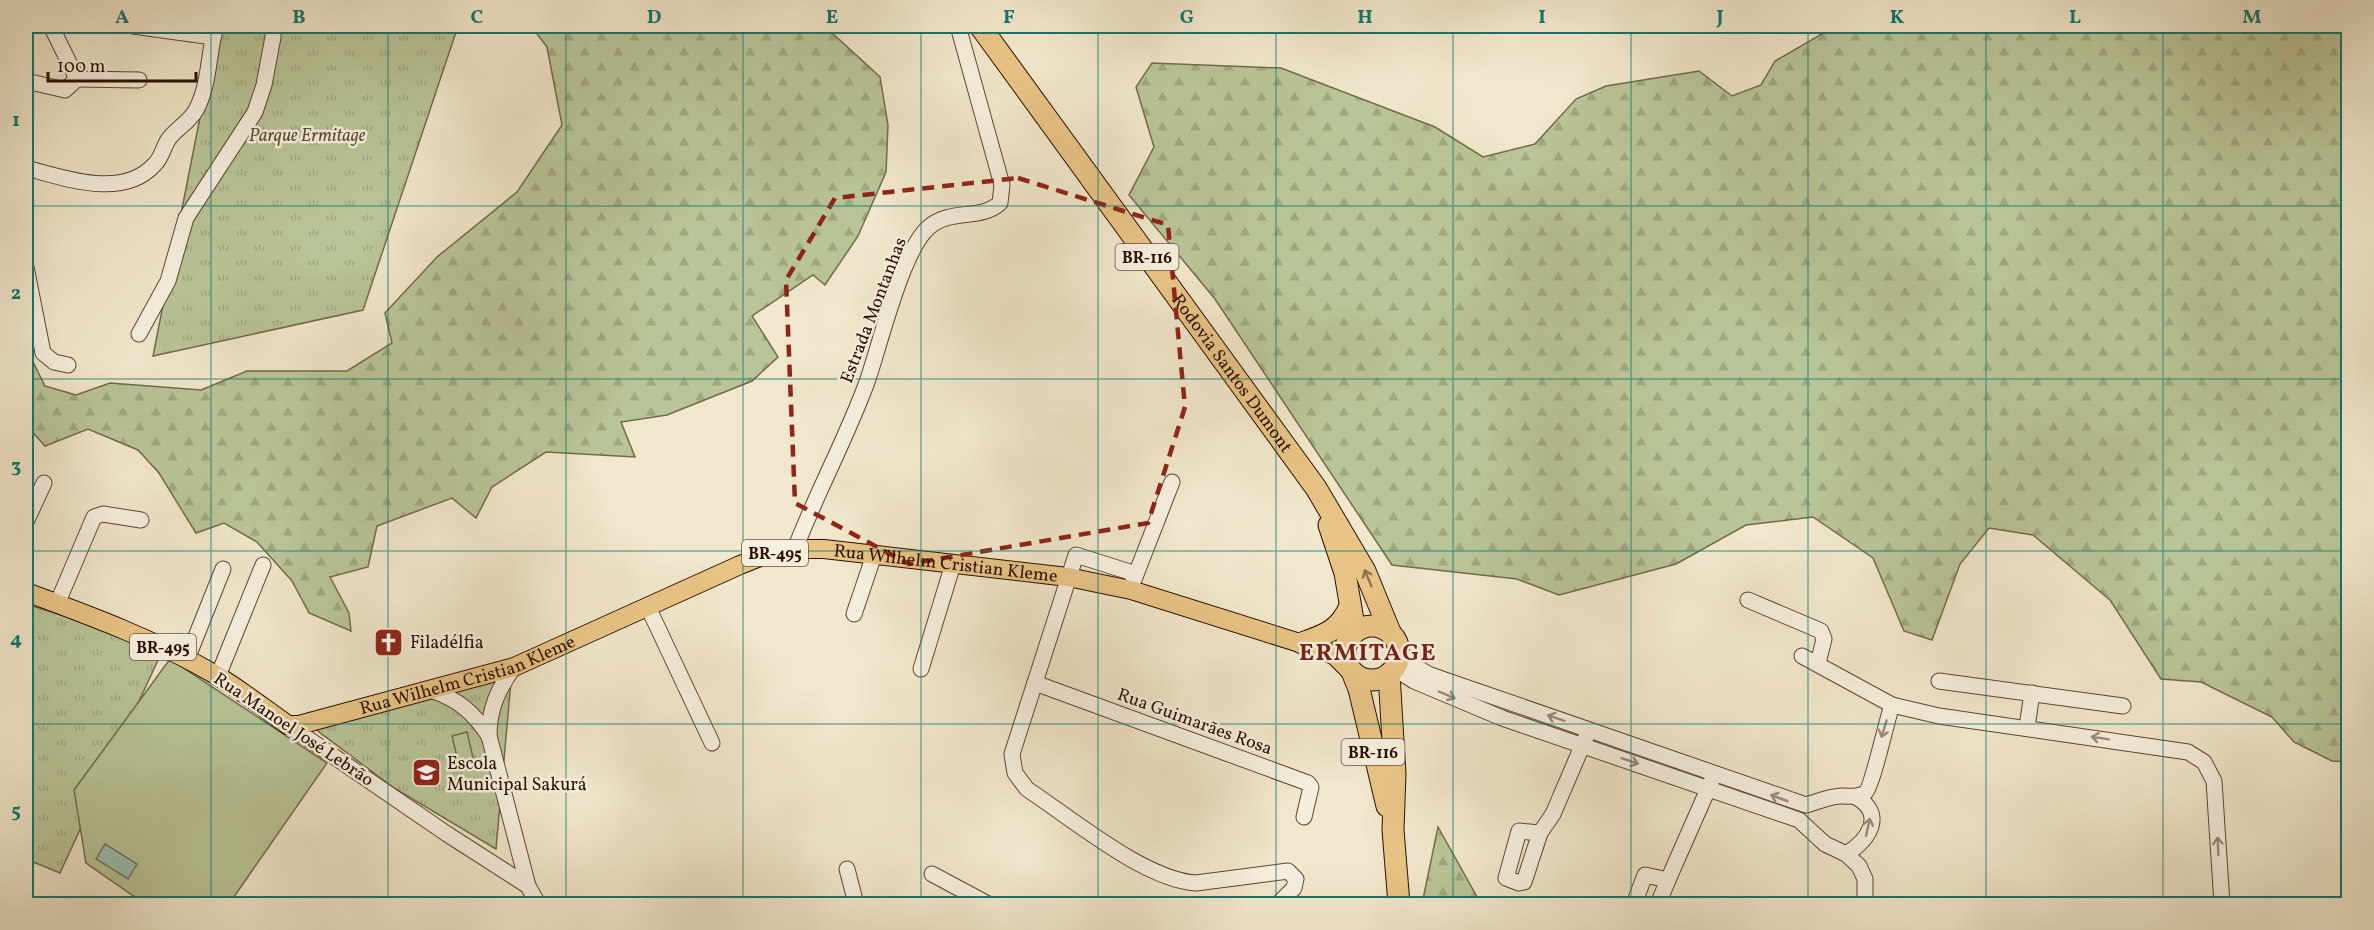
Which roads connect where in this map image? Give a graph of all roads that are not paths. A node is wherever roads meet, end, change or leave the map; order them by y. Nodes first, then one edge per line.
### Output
1 (49, 26) edge
2 (57, 26) edge
3 (134, 26) edge
4 (273, 26) edge
5 (958, 26) edge
6 (980, 26) edge
7 (214, 31) edge
8 (77, 79) junction
9 (140, 80) dead end
10 (26, 81) edge
11 (26, 168) edge
12 (26, 267) edge
13 (139, 334) dead end
14 (68, 366) dead end
15 (1172, 482) dead end
16 (44, 483) dead end
17 (1316, 488) junction
18 (141, 520) dead end
19 (26, 522) edge
20 (795, 549) junction
21 (874, 555) junction
22 (953, 564) junction
23 (262, 565) dead end
24 (223, 569) dead end
25 (1068, 577) junction
26 (1133, 582) junction
27 (26, 592) edge
28 (1748, 600) dead end
29 (57, 604) junction
30 (1350, 606) junction
31 (648, 607) junction
32 (854, 614) dead end
33 (1390, 632) junction
34 (1352, 634) junction
35 (1302, 643) junction
36 (1802, 656) dead end
37 (187, 659) junction
38 (1818, 663) junction
39 (1395, 666) junction
40 (514, 667) junction
41 (921, 669) dead end
42 (1353, 674) junction
43 (218, 676) junction
44 (1939, 681) dead end
45 (1035, 683) junction
46 (431, 690) junction
47 (2032, 693) junction
48 (1892, 705) junction
49 (2124, 706) dead end
50 (288, 725) junction
51 (2027, 727) junction
52 (1590, 729) junction
53 (489, 736) junction
54 (712, 743) dead end
55 (1582, 745) junction
56 (1711, 782) junction
57 (1856, 797) junction
58 (1820, 801) junction
59 (1304, 818) dead end
60 (1810, 828) junction
61 (1393, 830) junction
62 (1540, 833) dead end
63 (1846, 854) junction
64 (847, 869) dead end
65 (932, 874) dead end
66 (1668, 880) junction
67 (528, 886) junction
68 (538, 904) edge
69 (856, 904) edge
70 (988, 904) edge
71 (1278, 904) edge
72 (1399, 904) edge
73 (1634, 904) edge
74 (1658, 904) edge
75 (1865, 904) edge
76 (2222, 904) edge

1 - 2 street
1 - 8 street
3 - 7 street
4 - 13 street
5 - 20 street, Estrada Montanhas
6 - 17 highway, Rodovia Santos Dumont / BR-116
7 - 11 street
8 - 9 street
8 - 10 street
12 - 14 street
15 - 26 street
16 - 19 street
17 - 30 highway, BR-116
33 -> 17 highway, BR-116
18 - 29 street
20 - 21 main road, Rua Wilhelm Cristian Kleme / BR-495
20 - 31 main road, Rua Wilhelm Cristian Kleme / BR-495
21 - 22 main road, Rua Wilhelm Cristian Kleme / BR-495
21 - 32 street
22 - 25 main road, Rua Wilhelm Cristian Kleme / BR-495
22 - 41 street
23 - 43 street
24 - 37 street
25 - 26 main road, Rua Wilhelm Cristian Kleme / BR-495
25 - 45 street
26 - 35 main road, Rua Wilhelm Cristian Kleme / BR-495
27 - 29 main road, Rua Manoel José Lebrão / BR-495
28 - 38 street
29 - 37 main road, Rua Manoel José Lebrão / BR-495
30 - 34 highway, BR-116
30 - 35 highway
31 - 40 main road, Rua Wilhelm Cristian Kleme / BR-495
31 - 54 street
33 - 34 highway
33 - 39 highway, BR-116
34 - 35 main road, BR-495
34 - 42 highway, BR-116
35 - 42 main road, BR-495
36 - 38 street
37 - 43 main road, Rua Manoel José Lebrão / BR-495
38 - 48 street
39 - 42 highway
52 -> 39 street
39 -> 55 street
39 - 61 highway, BR-116
40 - 46 main road, Rua Wilhelm Cristian Kleme / BR-495
40 - 53 street
42 - 61 highway, BR-116
43 - 50 main road, Rua Manoel José Lebrão / BR-495
44 - 47 street
45 - 59 street, Rua Guimarães Rosa
45 - 71 street
46 - 50 main road, Rua Wilhelm Cristian Kleme / BR-495
46 - 53 street
47 - 49 street
47 - 51 street
48 - 51 street
48 -> 57 street
50 - 67 street, Rua Manoel José Lebrão
76 -> 51 street
52 - 55 street
52 - 56 street
53 - 67 street
55 -> 56 street
55 - 62 street
58 -> 56 street
56 - 60 street
56 - 66 street
57 - 58 street
63 -> 57 street
58 - 60 street
60 - 63 street
61 - 72 highway, BR-116
63 - 75 street
64 - 69 street
65 - 70 street
66 - 73 street
66 - 74 street
67 - 68 street, Rua Manoel José Lebrão

